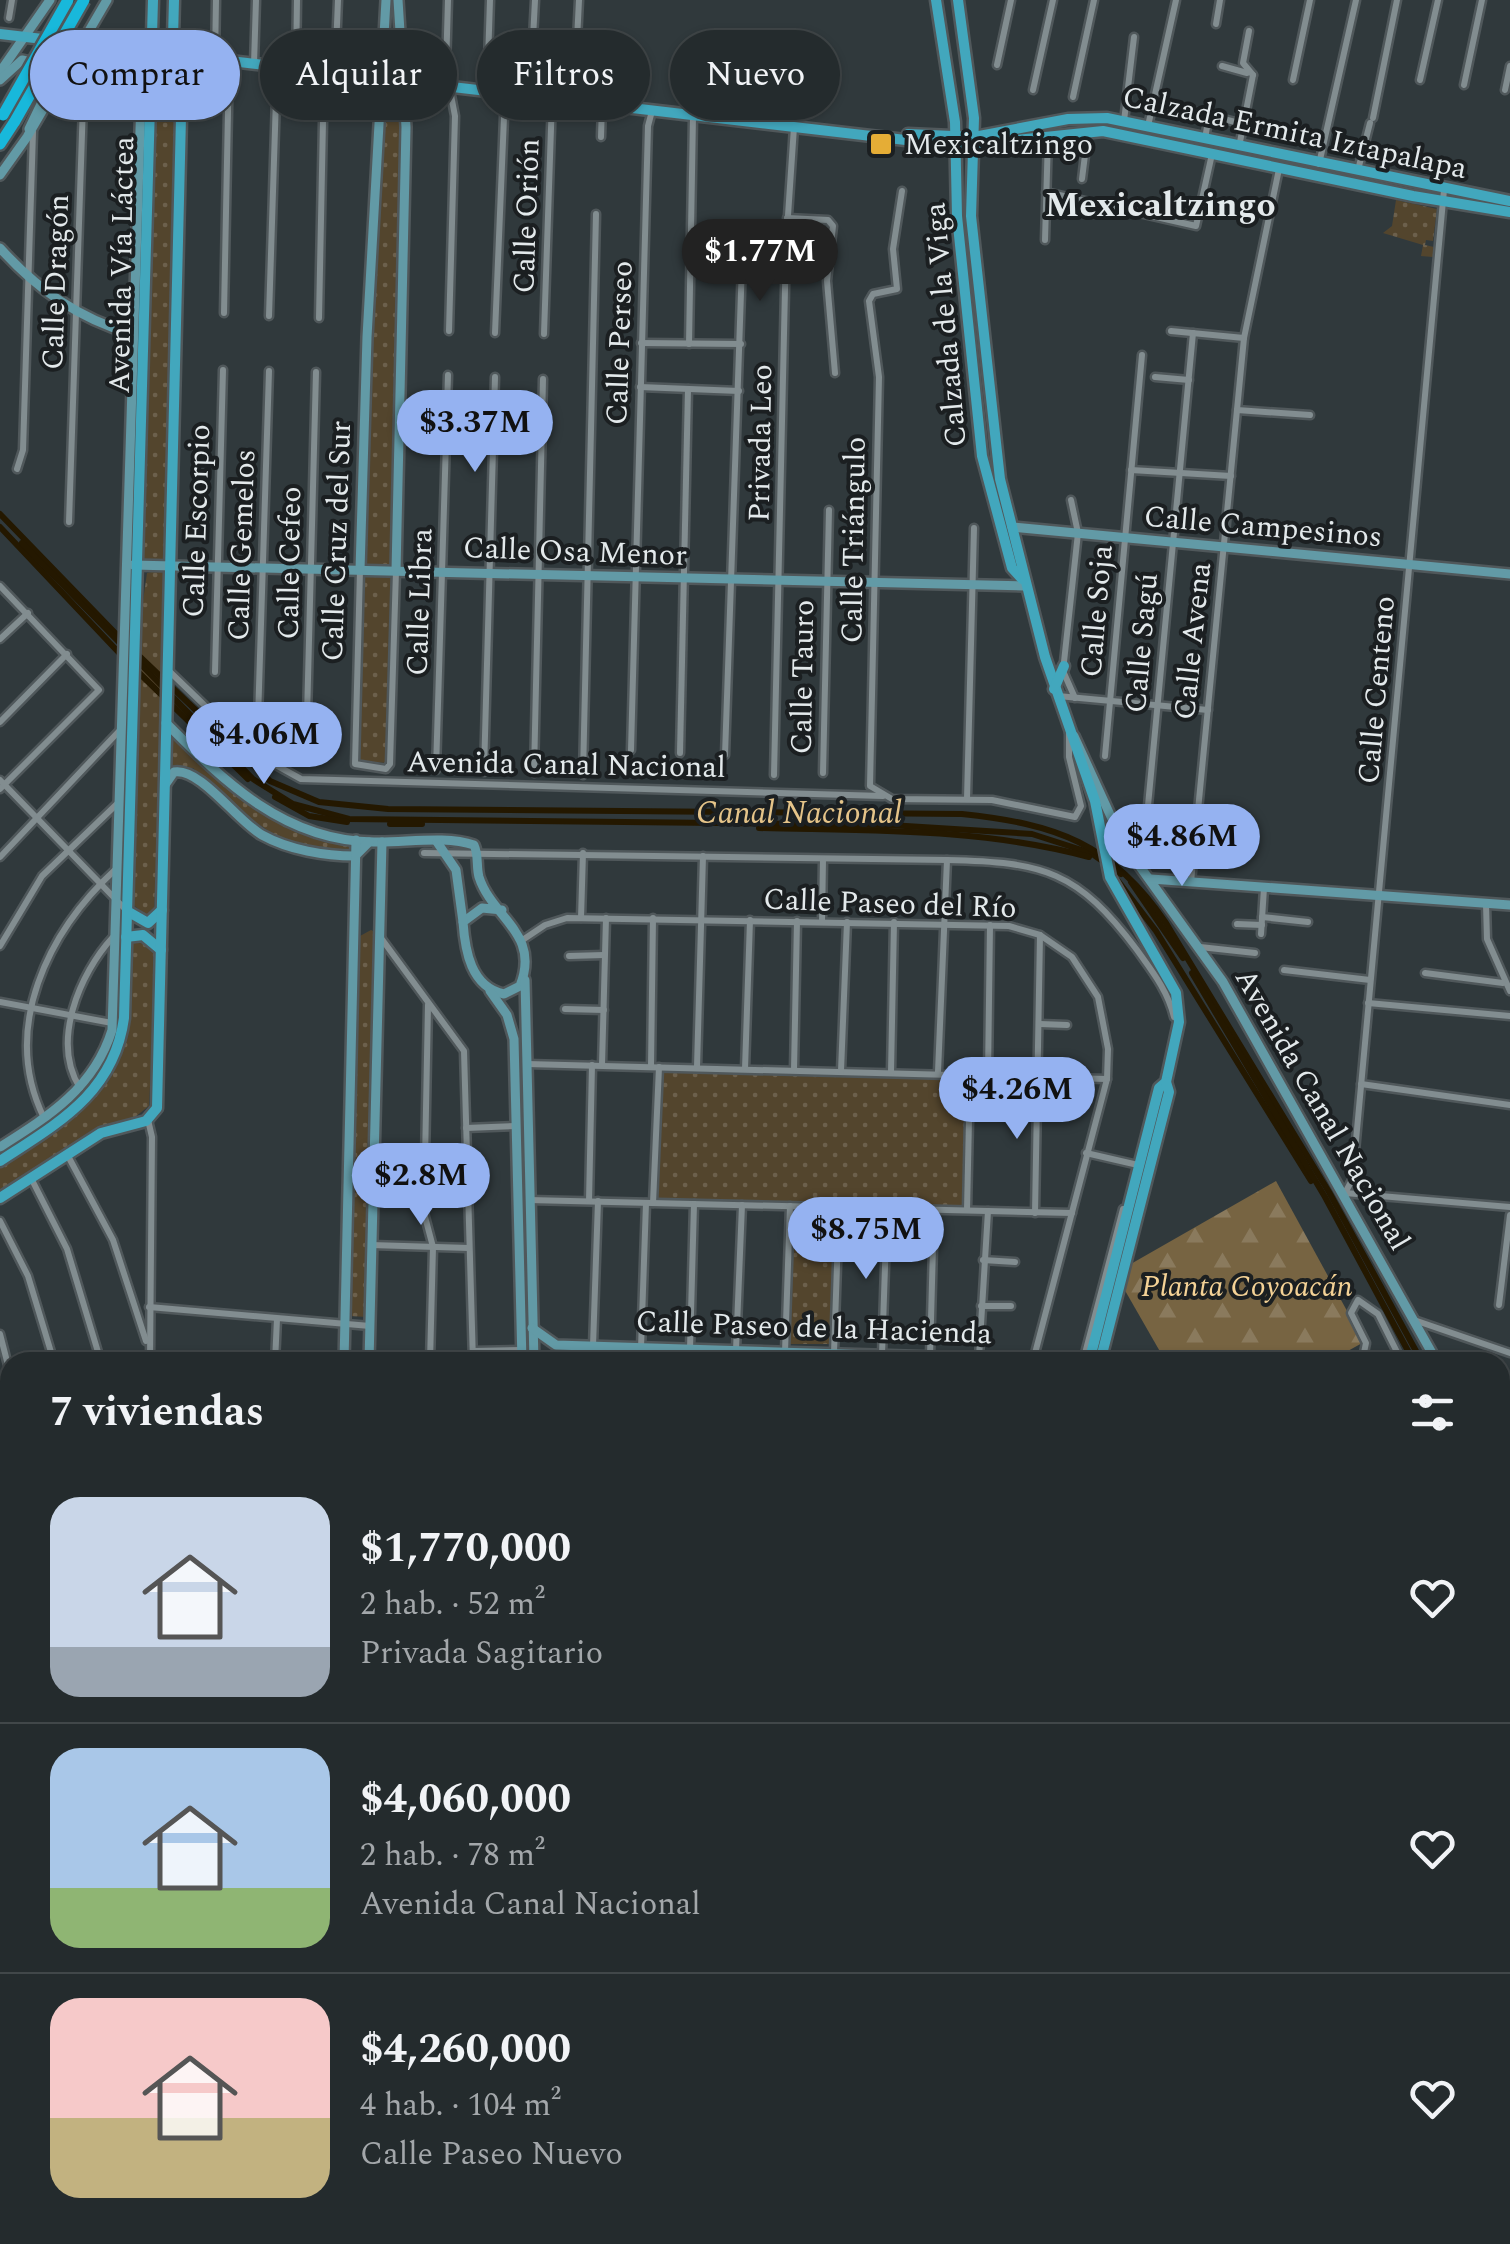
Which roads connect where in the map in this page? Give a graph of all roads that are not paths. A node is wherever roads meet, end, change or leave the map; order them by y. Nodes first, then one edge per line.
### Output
1 (12, 0) edge
2 (50, 0) edge
3 (68, 0) edge
4 (84, 0) edge
5 (107, 0) edge
6 (153, 0) edge
7 (174, 0) edge
8 (216, 0) edge
9 (256, 0) edge
10 (297, 0) edge
11 (338, 0) edge
12 (386, 0) edge
13 (398, 0) edge
14 (448, 0) edge
15 (490, 0) edge
16 (534, 0) edge
17 (579, 0) edge
18 (936, 0) edge
19 (958, 0) edge
20 (1010, 0) edge
21 (1052, 0) edge
22 (1094, 0) edge
23 (1176, 0) edge
24 (1220, 0) edge
25 (1310, 0) edge
26 (1356, 0) edge
27 (1397, 0) edge
28 (1438, 0) edge
29 (1482, 0) edge
30 (9, 18) dead end
31 (1216, 24) dead end
32 (90, 30) edge
33 (152, 30) edge
34 (173, 30) edge
35 (216, 30) edge
36 (297, 30) edge
37 (335, 30) edge
38 (383, 30) edge
39 (400, 30) edge
40 (449, 30) edge
41 (489, 30) edge
42 (533, 30) edge
43 (578, 30) edge
44 (1249, 31) dead end
45 (0, 34) edge
46 (26, 38) junction
47 (30, 38) edge
48 (1134, 38) dead end
49 (240, 62) edge
50 (254, 64) junction
51 (260, 65) edge
52 (996, 66) dead end
53 (1222, 66) dead end
54 (1510, 66) edge
55 (0, 72) edge
56 (1253, 75) junction
57 (0, 80) edge
58 (1293, 80) dead end
59 (1420, 80) dead end
60 (1464, 85) dead end
61 (1033, 90) dead end
62 (1505, 90) dead end
63 (971, 97) junction
64 (1073, 97) dead end
65 (1154, 102) junction
66 (652, 111) joint
67 (670, 113) edge
68 (1209, 116) junction
69 (6, 119) edge
70 (38, 120) edge
71 (80, 120) edge
72 (140, 120) edge
73 (149, 120) edge
74 (181, 120) edge
75 (229, 120) edge
76 (275, 120) edge
77 (328, 120) edge
78 (377, 120) edge
79 (403, 120) edge
80 (455, 120) edge
81 (504, 120) edge
82 (551, 120) edge
83 (602, 120) edge
84 (693, 120) edge
85 (727, 120) edge
86 (1124, 121) junction
87 (954, 122) junction
88 (1243, 124) junction
89 (34, 126) junction
90 (1148, 126) junction
91 (794, 128) junction
92 (1088, 130) junction
93 (1048, 136) junction
94 (28, 137) junction
95 (601, 137) dead end
96 (1205, 138) junction
97 (994, 140) junction
98 (956, 142) junction
99 (974, 142) junction
100 (0, 144) edge
101 (1239, 147) junction
102 (1212, 154) junction
103 (1320, 164) junction
104 (1280, 169) junction
105 (1357, 172) junction
106 (0, 175) edge
107 (1082, 179) dead end
108 (1414, 190) junction
109 (902, 191) dead end
110 (1046, 192) junction
111 (1444, 196) junction
112 (1472, 200) junction
113 (1510, 201) edge
114 (1510, 212) edge
115 (596, 214) dead end
116 (786, 218) junction
117 (740, 233) dead end
118 (1045, 240) dead end
119 (786, 245) junction
120 (0, 248) edge
121 (742, 264) dead end
122 (976, 264) junction
123 (961, 265) junction
124 (27, 278) junction
125 (76, 312) junction
126 (224, 313) dead end
127 (269, 316) dead end
128 (319, 318) dead end
129 (449, 331) dead end
130 (1171, 331) dead end
131 (496, 333) dead end
132 (1193, 333) junction
133 (132, 334) junction
134 (544, 334) dead end
135 (1244, 338) junction
136 (641, 343) junction
137 (689, 344) junction
138 (742, 344) junction
139 (1142, 354) dead end
140 (223, 370) dead end
141 (269, 371) dead end
142 (316, 372) dead end
143 (834, 373) dead end
144 (448, 376) dead end
145 (495, 377) dead end
146 (1154, 377) dead end
147 (544, 379) dead end
148 (1189, 380) junction
149 (640, 387) junction
150 (688, 388) junction
151 (739, 392) junction
152 (1237, 410) junction
153 (1310, 415) dead end
154 (17, 469) dead end
155 (1131, 470) junction
156 (1180, 473) junction
157 (1231, 476) junction
158 (1072, 500) dead end
159 (829, 510) dead end
160 (69, 522) dead end
161 (1012, 527) junction
162 (974, 528) dead end
163 (1078, 533) junction
164 (1125, 538) junction
165 (1173, 543) junction
166 (1224, 547) junction
167 (125, 564) junction
168 (1410, 564) junction
169 (138, 565) junction
170 (172, 566) junction
171 (218, 566) junction
172 (263, 568) junction
173 (312, 569) junction
174 (360, 570) junction
175 (396, 571) junction
176 (443, 572) junction
177 (491, 573) junction
178 (538, 574) junction
179 (1510, 574) edge
180 (586, 576) junction
181 (636, 578) junction
182 (684, 579) junction
183 (732, 580) junction
184 (780, 581) junction
185 (827, 582) junction
186 (1023, 583) junction
187 (875, 584) junction
188 (0, 586) edge
189 (973, 587) junction
190 (28, 613) junction
191 (0, 639) edge
192 (66, 654) junction
193 (1044, 657) junction
194 (1064, 662) junction
195 (168, 672) junction
196 (215, 672) dead end
197 (1055, 693) junction
198 (1075, 698) junction
199 (1110, 701) junction
200 (1158, 706) junction
201 (1208, 710) junction
202 (258, 719) dead end
203 (0, 722) edge
204 (166, 723) junction
205 (122, 727) junction
206 (1069, 730) junction
207 (631, 750) dead end
208 (680, 753) dead end
209 (306, 755) dead end
210 (725, 755) dead end
211 (1106, 756) dead end
212 (436, 770) dead end
213 (484, 772) dead end
214 (823, 773) dead end
215 (534, 774) dead end
216 (582, 775) dead end
217 (774, 775) dead end
218 (1, 784) edge
219 (165, 785) junction
220 (885, 796) junction
221 (967, 799) junction
222 (116, 805) junction
223 (36, 817) junction
224 (1145, 837) dead end
225 (356, 840) junction
226 (368, 842) junction
227 (382, 842) junction
228 (437, 842) junction
229 (68, 850) junction
230 (424, 853) dead end
231 (478, 853) junction
232 (583, 853) junction
233 (445, 854) junction
234 (356, 856) junction
235 (703, 856) junction
236 (0, 857) edge
237 (823, 859) junction
238 (947, 860) junction
239 (118, 867) junction
240 (1151, 879) junction
241 (1191, 882) junction
242 (100, 883) junction
243 (1264, 888) junction
244 (1379, 896) junction
245 (116, 900) junction
246 (1486, 904) junction
247 (1510, 906) edge
248 (162, 910) junction
249 (502, 910) junction
250 (127, 911) junction
251 (581, 918) junction
252 (606, 918) junction
253 (653, 918) junction
254 (702, 920) junction
255 (750, 920) junction
256 (797, 921) junction
257 (1262, 921) junction
258 (462, 922) junction
259 (822, 922) junction
260 (847, 922) junction
261 (894, 922) junction
262 (1308, 922) dead end
263 (946, 923) junction
264 (1237, 924) dead end
265 (990, 925) junction
266 (356, 926) junction
267 (382, 932) junction
268 (1040, 934) junction
269 (1262, 934) dead end
270 (120, 937) junction
271 (522, 941) junction
272 (0, 946) edge
273 (1200, 947) junction
274 (161, 950) junction
275 (1255, 953) dead end
276 (604, 955) junction
277 (569, 956) dead end
278 (1284, 970) dead end
279 (1425, 973) dead end
280 (525, 974) junction
281 (1370, 980) junction
282 (1503, 983) junction
283 (488, 989) junction
284 (1510, 991) edge
285 (0, 1002) edge
286 (1368, 1002) junction
287 (428, 1004) junction
288 (27, 1008) junction
289 (565, 1009) dead end
290 (604, 1010) junction
291 (73, 1016) junction
292 (1510, 1016) edge
293 (113, 1023) junction
294 (1040, 1024) junction
295 (1067, 1025) dead end
296 (1175, 1042) junction
297 (526, 1064) junction
298 (592, 1066) junction
299 (602, 1066) junction
300 (655, 1067) junction
301 (698, 1068) junction
302 (745, 1069) junction
303 (794, 1070) junction
304 (842, 1071) junction
305 (891, 1072) junction
306 (938, 1072) junction
307 (970, 1074) junction
308 (988, 1076) junction
309 (1036, 1076) junction
310 (1107, 1079) junction
311 (1166, 1082) junction
312 (1361, 1084) junction
313 (80, 1088) junction
314 (1510, 1106) edge
315 (44, 1118) junction
316 (148, 1120) junction
317 (517, 1126) junction
318 (466, 1128) junction
319 (2, 1141) edge
320 (1086, 1152) junction
321 (68, 1154) junction
322 (0, 1160) edge
323 (1137, 1164) junction
324 (31, 1178) junction
325 (1345, 1193) junction
326 (0, 1198) edge
327 (529, 1200) junction
328 (593, 1201) junction
329 (650, 1203) junction
330 (694, 1204) junction
331 (742, 1205) junction
332 (790, 1206) junction
333 (839, 1207) junction
334 (1510, 1207) edge
335 (887, 1208) junction
336 (934, 1210) junction
337 (967, 1210) junction
338 (988, 1211) junction
339 (1034, 1213) junction
340 (1072, 1213) junction
341 (1510, 1215) edge
342 (0, 1221) edge
343 (370, 1246) junction
344 (433, 1247) junction
345 (469, 1248) junction
346 (526, 1259) junction
347 (983, 1260) junction
348 (1015, 1262) dead end
349 (526, 1284) junction
350 (1499, 1305) dead end
351 (981, 1306) junction
352 (1011, 1306) dead end
353 (149, 1308) junction
354 (276, 1319) junction
355 (1414, 1320) junction
356 (345, 1326) junction
357 (370, 1326) junction
358 (532, 1328) junction
359 (556, 1345) junction
360 (593, 1346) junction
361 (640, 1348) junction
362 (652, 1348) junction
363 (690, 1349) junction
364 (522, 1350) joint
365 (736, 1350) junction
366 (51, 1352) edge
367 (98, 1352) edge
368 (149, 1352) joint
369 (276, 1352) edge
370 (344, 1352) edge
371 (369, 1352) edge
372 (430, 1352) edge
373 (473, 1352) joint
374 (533, 1352) edge
375 (552, 1352) edge
376 (650, 1352) edge
377 (785, 1352) joint
378 (834, 1352) edge
379 (882, 1352) edge
380 (930, 1352) edge
381 (979, 1352) edge
382 (1035, 1352) edge
383 (1090, 1352) edge
384 (1103, 1352) edge
385 (1364, 1352) edge
386 (1397, 1352) edge
387 (1431, 1352) edge
388 (1507, 1352) edge

1 - 30 street
2 - 46 street
3 - 69 highway, bridge
4 - 69 highway, bridge
5 - 32 street
6 - 33 main road
7 - 34 main road, Avenida Vía Láctea
8 - 35 street
9 - 50 street
10 - 36 street
11 - 37 street
12 - 38 street, Calle Cruz del Sur
13 - 39 street, Calle Cruz del Sur
14 - 40 street
15 - 41 street
16 - 42 street
17 - 43 street
18 - 87 main road, Calzada de la Viga
19 - 63 main road, Calzada de la Viga
20 - 52 street
21 - 61 street
22 - 64 street
23 - 65 street
24 - 31 street
25 - 58 street
26 - 103 street
27 - 105 street
28 - 59 street
29 - 60 street
44 - 56 street
45 - 46 main road, Calzada Ermita Iztapalapa
46 - 47 main road, Calzada Ermita Iztapalapa
46 - 55 street
48 - 86 street
49 - 50 main road, Calzada Ermita Iztapalapa
50 - 51 main road, Calzada Ermita Iztapalapa
53 - 56 street
54 - 62 street
56 - 88 street
57 - 94 street
63 - 87 main road
63 - 99 main road, Calzada de la Viga
65 - 68 street
65 - 90 street
66 - 67 main road, Calzada Ermita Iztapalapa
66 - 136 street, Calle Perseo
68 - 88 street
68 - 96 street
69 - 100 highway
70 - 89 street
71 - 125 street, Calle Dragón
72 - 133 street, Avenida Vía Láctea
73 - 169 main road, Avenida Vía Láctea
74 - 170 main road, Avenida Vía Láctea
75 - 126 street
76 - 127 street
77 - 128 street
78 - 174 street, Calle Cruz del Sur
79 - 175 street, Calle Cruz del Sur
80 - 129 street
81 - 131 street
82 - 134 street, Calle Orión
83 - 95 street
84 - 137 street
85 - 91 main road, Calzada Ermita Iztapalapa
86 - 90 main road, Calzada Ermita Iztapalapa
86 - 97 main road, Calzada Ermita Iztapalapa
87 - 98 main road, Calzada de la Viga
88 - 101 street
89 - 94 street
89 - 124 street
90 - 96 main road, Calzada Ermita Iztapalapa
91 - 98 main road, Calzada Ermita Iztapalapa
91 - 116 street, Privada Leo
92 - 93 main road, Calzada Ermita Iztapalapa
92 - 102 main road, Calzada Ermita Iztapalapa
92 - 107 street
93 - 97 main road, Calzada Ermita Iztapalapa
93 - 110 street
94 - 106 street
96 - 101 main road, Calzada Ermita Iztapalapa
97 - 99 main road, Calzada Ermita Iztapalapa
98 - 99 main road, Calzada Ermita Iztapalapa
98 - 123 main road, Calzada de la Viga
99 - 122 main road, Calzada de la Viga
101 - 103 main road, Calzada Ermita Iztapalapa
102 - 104 main road, Calzada Ermita Iztapalapa
102 - 110 street
103 - 105 main road, Calzada Ermita Iztapalapa
104 - 108 main road, Calzada Ermita Iztapalapa
104 - 135 street, Calle Avena
105 - 108 main road, Calzada Ermita Iztapalapa
108 - 111 main road, Calzada Ermita Iztapalapa
109 - 187 street, Calle Triángulo
110 - 118 street
111 - 112 main road, Calzada Ermita Iztapalapa
111 - 168 street, Calle Centeno
112 - 113 main road, Calzada Ermita Iztapalapa
112 - 114 main road, Calzada Ermita Iztapalapa
115 - 180 street
116 - 119 street, Privada Leo
116 - 143 street
117 - 119 street
119 - 184 street, Privada Leo
120 - 124 street
121 - 138 street
122 - 123 main road
122 - 161 main road, Calzada de la Viga
123 - 186 main road, Calzada de la Viga
124 - 125 street
124 - 154 street
125 - 133 street
125 - 160 street, Calle Dragón
130 - 132 street
132 - 135 street
132 - 148 street, Calle Sagú
133 - 167 street, Avenida Vía Láctea
135 - 152 street, Calle Avena
136 - 137 street
136 - 149 street, Calle Perseo
137 - 138 street
138 - 151 street
139 - 155 street, Calle Soja
140 - 171 street, Calle Escorpio
141 - 172 street, Calle Gemelos
142 - 173 street, Calle Cefeo
144 - 176 street, Calle Libra
145 - 177 street
146 - 148 street
147 - 178 street
148 - 156 street, Calle Sagú
149 - 150 street
149 - 181 street, Calle Perseo
150 - 151 street
150 - 182 street
151 - 183 street
152 - 153 street
152 - 157 street, Calle Avena
155 - 156 street
155 - 164 street, Calle Soja
156 - 157 street
156 - 165 street, Calle Sagú
157 - 166 street, Calle Avena
158 - 163 street
159 - 185 street, Calle Tauro
161 - 163 street, Calle Campesinos
161 - 186 main road, Calzada de la Viga
162 - 189 street
163 - 164 street, Calle Campesinos
163 - 194 street
164 - 165 street, Calle Campesinos
164 - 199 street, Calle Soja
165 - 166 street, Calle Campesinos
165 - 200 street, Calle Sagú
166 - 168 street, Calle Campesinos
166 - 201 street, Calle Avena
167 - 169 street, Calle Osa Menor
167 - 205 street, Avenida Vía Láctea
168 - 179 street, Calle Campesinos
168 - 244 street, Calle Centeno
169 - 170 street, Calle Osa Menor
169 - 250 main road, Avenida Vía Láctea
170 - 171 street, Calle Osa Menor
170 - 195 main road, Avenida Vía Láctea
171 - 172 street, Calle Osa Menor
171 - 196 street, Calle Escorpio
172 - 173 street, Calle Osa Menor
172 - 202 street, Calle Gemelos
173 - 174 street, Calle Osa Menor
173 - 209 street, Calle Cefeo
174 - 175 street, Calle Osa Menor
174 - 175 street, Calle Cruz del Sur
175 - 176 street, Calle Osa Menor
176 - 177 street, Calle Osa Menor
176 - 212 street, Calle Libra
177 - 178 street, Calle Osa Menor
177 - 213 street
178 - 180 street, Calle Osa Menor
178 - 215 street
180 - 181 street, Calle Osa Menor
180 - 216 street
181 - 182 street, Calle Osa Menor
181 - 207 street, Calle Perseo
182 - 183 street, Calle Osa Menor
182 - 208 street
183 - 184 street, Calle Osa Menor
183 - 210 street
184 - 185 street, Calle Osa Menor
184 - 217 street, Privada Leo
185 - 187 street, Calle Osa Menor
185 - 214 street, Calle Tauro
186 - 189 street, Calle Osa Menor
186 - 193 main road, Calzada de la Viga
187 - 189 street, Calle Osa Menor
187 - 220 street, Calle Triángulo
188 - 190 street
189 - 221 street
190 - 191 street
190 - 192 street
192 - 203 street
192 - 218 street
193 - 194 main road
193 - 197 main road, Calzada de la Viga
194 - 197 main road
194 - 198 street
195 - 204 main road, Avenida Vía Láctea
195 - 220 street, Avenida Canal Nacional
197 - 198 street
197 - 206 main road, Calzada de la Viga
198 - 199 street
199 - 200 street
199 - 211 street, Calle Soja
200 - 201 street
200 - 224 street, Calle Sagú
201 - 241 street, Calle Avena
204 - 219 main road, Avenida Vía Láctea
204 - 225 street
205 - 222 street, Avenida Vía Láctea
205 - 223 street
206 - 221 street, Avenida Canal Nacional
206 - 240 street, Avenida Canal Nacional
206 - 296 main road, Calzada de la Viga
218 - 223 street
219 - 234 street
219 - 248 main road, Avenida Vía Láctea
220 - 221 street, Avenida Canal Nacional
222 - 229 street
222 - 239 street, Avenida Vía Láctea
223 - 229 street
223 - 236 street
225 - 226 street
225 - 234 street
226 - 227 street
226 - 234 street
227 - 228 street
227 - 267 street
228 - 231 street
228 - 233 street
229 - 242 street
229 - 272 street
230 - 233 street
231 - 232 street
231 - 233 street
231 - 249 street
232 - 235 street
232 - 251 street
233 - 258 street
234 - 266 street
235 - 237 street
235 - 254 street
237 - 238 street
237 - 259 street
238 - 263 street
238 - 296 street
239 - 242 street
239 - 245 street, Avenida Vía Láctea
240 - 241 street
240 - 273 street, Avenida Canal Nacional
241 - 243 street
242 - 245 street
242 - 288 street
243 - 244 street
243 - 257 street
244 - 246 street
244 - 281 street, Calle Centeno
245 - 250 street
245 - 270 street, Avenida Vía Láctea
246 - 247 street
246 - 282 street
248 - 250 main road
248 - 274 main road, Avenida Vía Láctea
249 - 258 street
249 - 271 street
250 - 270 main road, Avenida Vía Láctea
251 - 252 street, Calle Paseo del Río
251 - 271 street, Calle Paseo del Río
252 - 253 street, Calle Paseo del Río
252 - 276 street
253 - 254 street, Calle Paseo del Río
253 - 300 street
254 - 255 street, Calle Paseo del Río
254 - 301 street
255 - 256 street, Calle Paseo del Río
255 - 302 street
256 - 259 street, Calle Paseo del Río
256 - 303 street
257 - 262 street
257 - 264 street
257 - 269 street
258 - 283 street
259 - 260 street, Calle Paseo del Río
260 - 261 street, Calle Paseo del Río
260 - 304 street
261 - 263 street, Calle Paseo del Río
261 - 305 street
263 - 265 street, Calle Paseo del Río
263 - 306 street
265 - 268 street, Calle Paseo del Río
265 - 308 street
266 - 267 street
266 - 356 street
267 - 287 street
267 - 343 street
268 - 294 street
268 - 310 street, Calle Paseo del Río
270 - 274 main road
270 - 291 street
270 - 293 street, Avenida Vía Láctea
270 - 322 main road, Avenida Vía Láctea
271 - 280 street
273 - 275 street
273 - 325 street, Avenida Canal Nacional
274 - 316 main road, Avenida Vía Láctea
276 - 277 street
276 - 290 street
278 - 281 street
279 - 282 street
280 - 283 street
280 - 297 street
281 - 286 street, Calle Centeno
282 - 284 street
283 - 317 street
285 - 288 street
286 - 292 street
286 - 312 street, Calle Centeno
287 - 318 street
287 - 344 street
288 - 291 street
288 - 315 street
289 - 290 street
290 - 299 street
291 - 293 street
291 - 313 street
293 - 313 street
294 - 295 street
294 - 309 street
296 - 311 main road, Calzada de la Viga
297 - 298 street
297 - 327 street
298 - 299 street
298 - 328 street
299 - 300 street
300 - 301 street
300 - 329 street
301 - 302 street
302 - 303 street
303 - 304 street
304 - 305 street
305 - 306 street
306 - 307 street
307 - 308 street
307 - 337 street
308 - 309 street
309 - 310 street
309 - 339 street
310 - 320 street, Calle Paseo del Río
311 - 323 main road
311 - 384 main road
312 - 314 street
312 - 325 street, Calle Centeno
313 - 315 street
315 - 319 street
316 - 321 main road
316 - 353 street
317 - 318 street
317 - 346 street
318 - 345 street
320 - 323 street
320 - 340 street, Calle Paseo del Río
321 - 324 main road
321 - 368 street
323 - 383 main road
324 - 326 main road
324 - 367 street
325 - 334 street
325 - 355 street, Avenida Canal Nacional
327 - 328 street
327 - 346 street
328 - 329 street
328 - 360 street
329 - 330 street
329 - 361 street
330 - 331 street
330 - 363 street
331 - 332 street
331 - 365 street
332 - 333 street
332 - 377 street
333 - 335 street
333 - 378 street
335 - 336 street
335 - 379 street
336 - 337 street
336 - 380 street
337 - 338 street
338 - 339 street
338 - 347 street
339 - 340 street
340 - 382 street, Calle Paseo del Río
341 - 350 street
342 - 366 street
343 - 344 street
343 - 357 street
344 - 345 street
344 - 372 street
345 - 373 street
346 - 349 street
347 - 348 street
347 - 351 street
349 - 358 street
349 - 364 street
351 - 352 street
351 - 381 street
353 - 354 street
353 - 368 street
354 - 356 street
354 - 369 street
355 - 387 street, Avenida Canal Nacional
355 - 388 street
356 - 357 street
356 - 370 street
357 - 371 street
358 - 359 street
358 - 374 street
359 - 360 street, Calle Paseo de la Hacienda
359 - 375 street
360 - 361 street, Calle Paseo de la Hacienda
361 - 362 street, Calle Paseo de la Hacienda
362 - 363 street, Calle Paseo de la Hacienda
362 - 376 street
363 - 365 street, Calle Paseo de la Hacienda
364 - 373 street
365 - 377 street, Calle Paseo de la Hacienda
385 - 386 street

